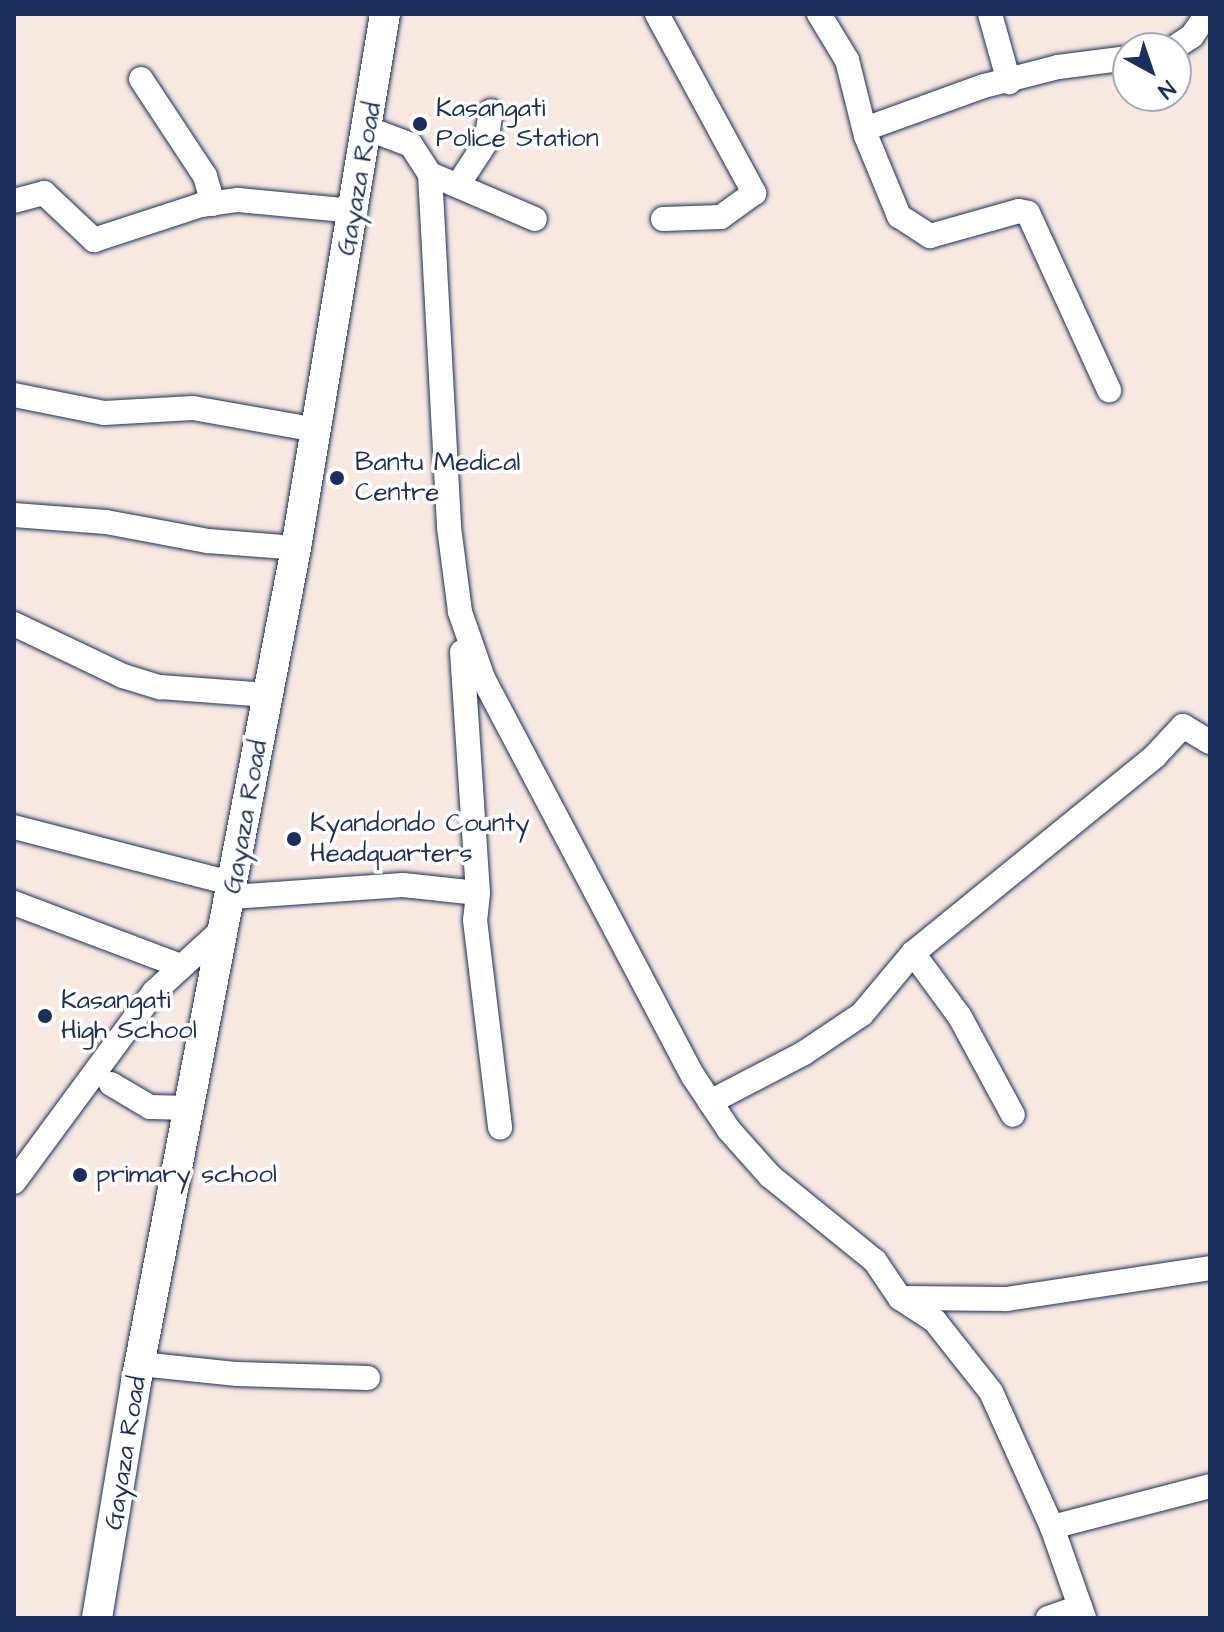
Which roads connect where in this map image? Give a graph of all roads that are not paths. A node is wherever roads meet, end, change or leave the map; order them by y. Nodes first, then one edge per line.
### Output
1 (385, 14) edge
2 (657, 14) edge
3 (819, 14) edge
4 (990, 14) edge
5 (1207, 14) edge
6 (1192, 36) edge
7 (1112, 60) edge
8 (141, 79) dead end
9 (1009, 82) junction
10 (491, 111) dead end
11 (369, 129) junction
12 (865, 129) junction
13 (430, 174) junction
14 (458, 185) junction
15 (14, 201) edge
16 (213, 204) junction
17 (355, 211) junction
18 (535, 219) dead end
19 (663, 219) dead end
20 (1109, 390) dead end
21 (14, 395) edge
22 (316, 430) junction
23 (14, 515) edge
24 (296, 548) junction
25 (460, 612) junction
26 (14, 624) edge
27 (268, 695) junction
28 (1210, 742) edge
29 (14, 827) edge
30 (233, 890) junction
31 (478, 893) junction
32 (14, 903) edge
33 (223, 929) junction
34 (913, 953) junction
35 (178, 965) junction
36 (111, 1084) dead end
37 (710, 1102) junction
38 (190, 1108) junction
39 (1013, 1115) dead end
40 (500, 1127) dead end
41 (14, 1182) edge
42 (1210, 1268) edge
43 (900, 1298) junction
44 (140, 1364) junction
45 (368, 1378) dead end
46 (1210, 1486) edge
47 (1052, 1527) junction
48 (1082, 1612) edge
49 (97, 1618) edge
50 (1048, 1618) edge

1 - 11 main road, Gayaza Road
2 - 19 street
3 - 12 street
4 - 9 street
5 - 6 street
7 - 9 street
8 - 16 street
9 - 12 street
10 - 14 street
11 - 13 street
11 - 17 main road, Gayaza Road
12 - 20 street
13 - 14 street
13 - 25 street
14 - 18 street
15 - 16 street
16 - 17 street
17 - 22 main road, Gayaza Road
21 - 22 street
22 - 24 main road, Gayaza Road
23 - 24 street
24 - 27 main road, Gayaza Road
25 - 31 street
25 - 37 street
26 - 27 street
27 - 30 main road, Gayaza Road
28 - 34 street
29 - 30 street
30 - 31 street
30 - 33 main road, Gayaza Road
31 - 40 street
32 - 35 street
33 - 35 street
33 - 38 main road, Gayaza Road
34 - 37 street
34 - 39 street
35 - 41 street
36 - 38 street
37 - 43 street
38 - 44 main road, Gayaza Road
42 - 43 street
43 - 47 street
44 - 45 street
44 - 49 main road, Gayaza Road
46 - 47 street
47 - 48 street
48 - 50 street

